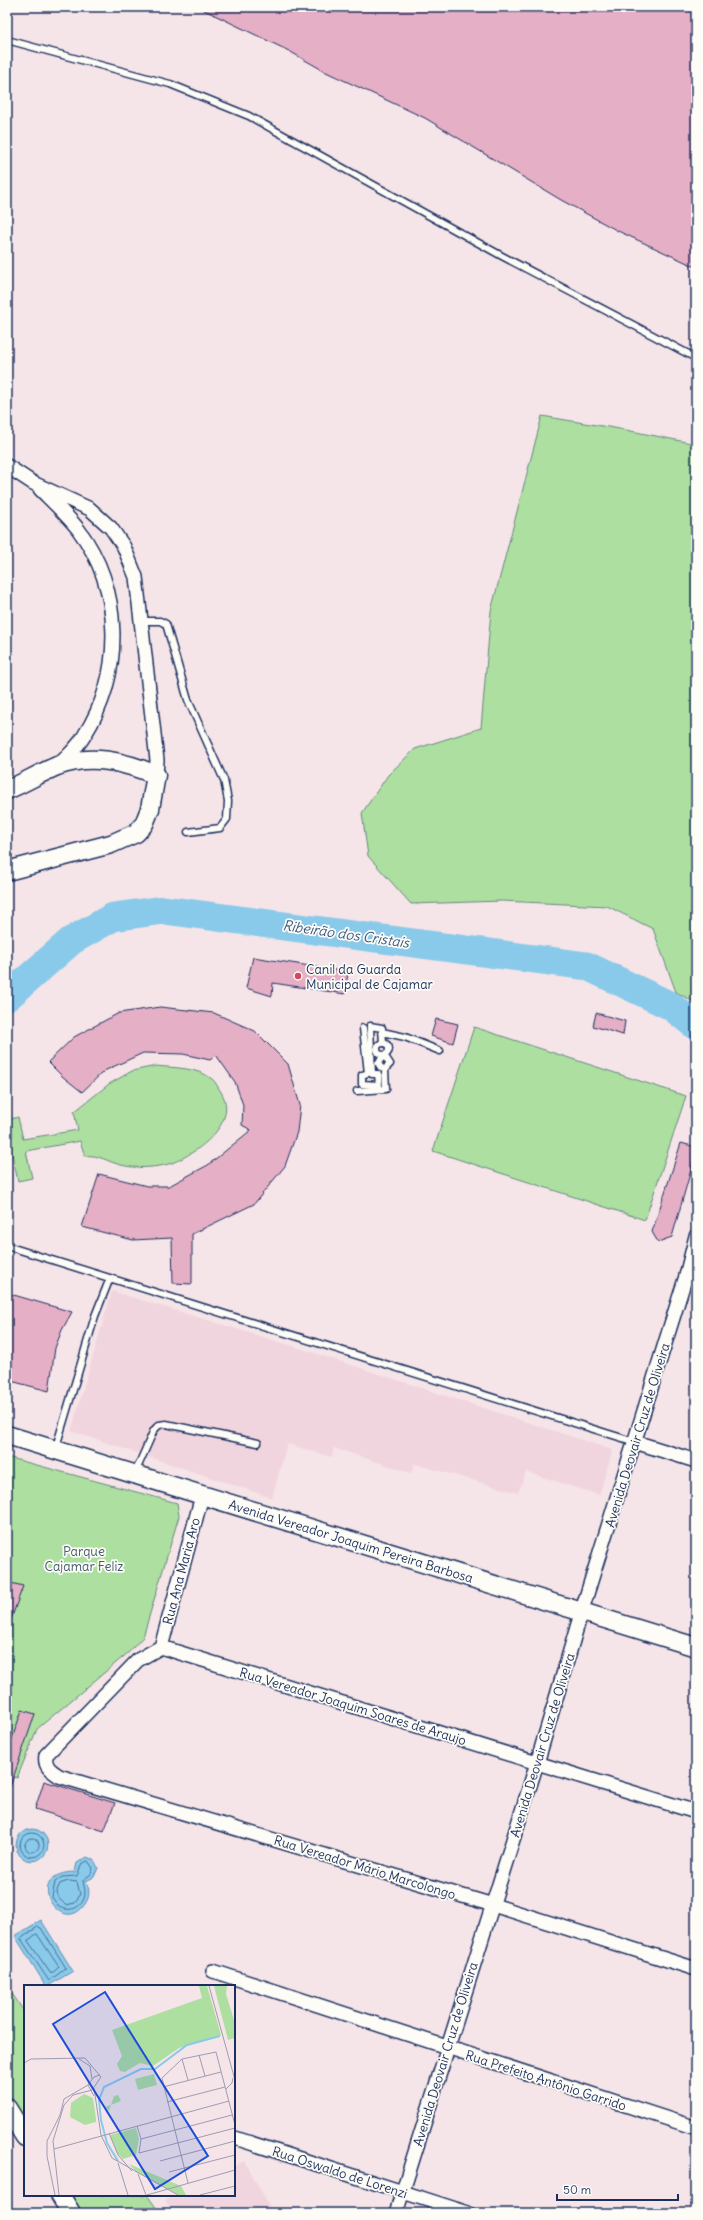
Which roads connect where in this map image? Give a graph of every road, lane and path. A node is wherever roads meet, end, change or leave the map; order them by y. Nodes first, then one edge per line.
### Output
1 (7, 40) edge
2 (696, 358) edge
3 (7, 466) edge
4 (33, 483) junction
5 (142, 621) junction
6 (58, 766) junction
7 (156, 775) junction
8 (7, 790) edge
9 (188, 832) dead end
10 (8, 872) edge
11 (363, 1028) dead end
12 (382, 1032) junction
13 (440, 1051) dead end
14 (357, 1091) dead end
15 (696, 1236) edge
16 (7, 1246) edge
17 (110, 1278) junction
18 (691, 1278) edge
19 (7, 1435) edge
20 (635, 1442) junction
21 (258, 1443) dead end
22 (55, 1450) junction
23 (696, 1461) edge
24 (135, 1475) junction
25 (202, 1496) junction
26 (582, 1610) junction
27 (160, 1647) junction
28 (696, 1647) edge
29 (537, 1763) junction
30 (696, 1812) edge
31 (492, 1905) junction
32 (696, 1969) edge
33 (213, 1971) dead end
34 (447, 2048) junction
35 (7, 2108) edge
36 (696, 2128) edge
37 (24, 2136) edge
38 (235, 2138) dead end
39 (403, 2192) junction
40 (61, 2196) edge
41 (72, 2213) edge
42 (396, 2213) edge
43 (468, 2213) edge

1 - 2 lane
3 - 4 street
4 - 5 street
4 - 6 street
5 - 7 street
5 - 9 lane
6 - 7 street
6 - 8 street
7 - 10 street
11 - 12 lane
12 - 13 lane
12 - 14 lane
15 - 18 street, Avenida Deovair Cruz de Oliveira
16 - 17 lane
17 - 20 lane
17 - 22 lane
18 - 20 street, Avenida Deovair Cruz de Oliveira
19 - 22 street, Avenida Vereador Joaquim Pereira Barbosa
20 - 23 street
20 - 26 street, Avenida Deovair Cruz de Oliveira
21 - 24 lane
22 - 24 street, Avenida Vereador Joaquim Pereira Barbosa
24 - 25 street, Avenida Vereador Joaquim Pereira Barbosa
25 - 26 street, Avenida Vereador Joaquim Pereira Barbosa
25 - 27 street, Rua Ana Maria Aro
26 - 28 street, Avenida Vereador Joaquim Pereira Barbosa
26 - 29 street, Avenida Deovair Cruz de Oliveira
27 - 29 street, Rua Vereador Joaquim Soares de Araujo
27 - 31 street, Rua Vereador Mário Marcolongo
29 - 30 street, Rua Vereador Joaquim Soares de Araujo
29 - 31 street, Avenida Deovair Cruz de Oliveira
31 - 32 street, Rua Vereador Mário Marcolongo
31 - 34 street, Avenida Deovair Cruz de Oliveira
33 - 34 street, Rua Prefeito Antônio Garrido
34 - 36 street, Rua Prefeito Antônio Garrido
34 - 39 street, Avenida Deovair Cruz de Oliveira
35 - 37 street
38 - 39 street, Rua Oswaldo de Lorenzi
39 - 42 street, Avenida Deovair Cruz de Oliveira
39 - 43 street, Rua Oswaldo de Lorenzi
40 - 41 street

